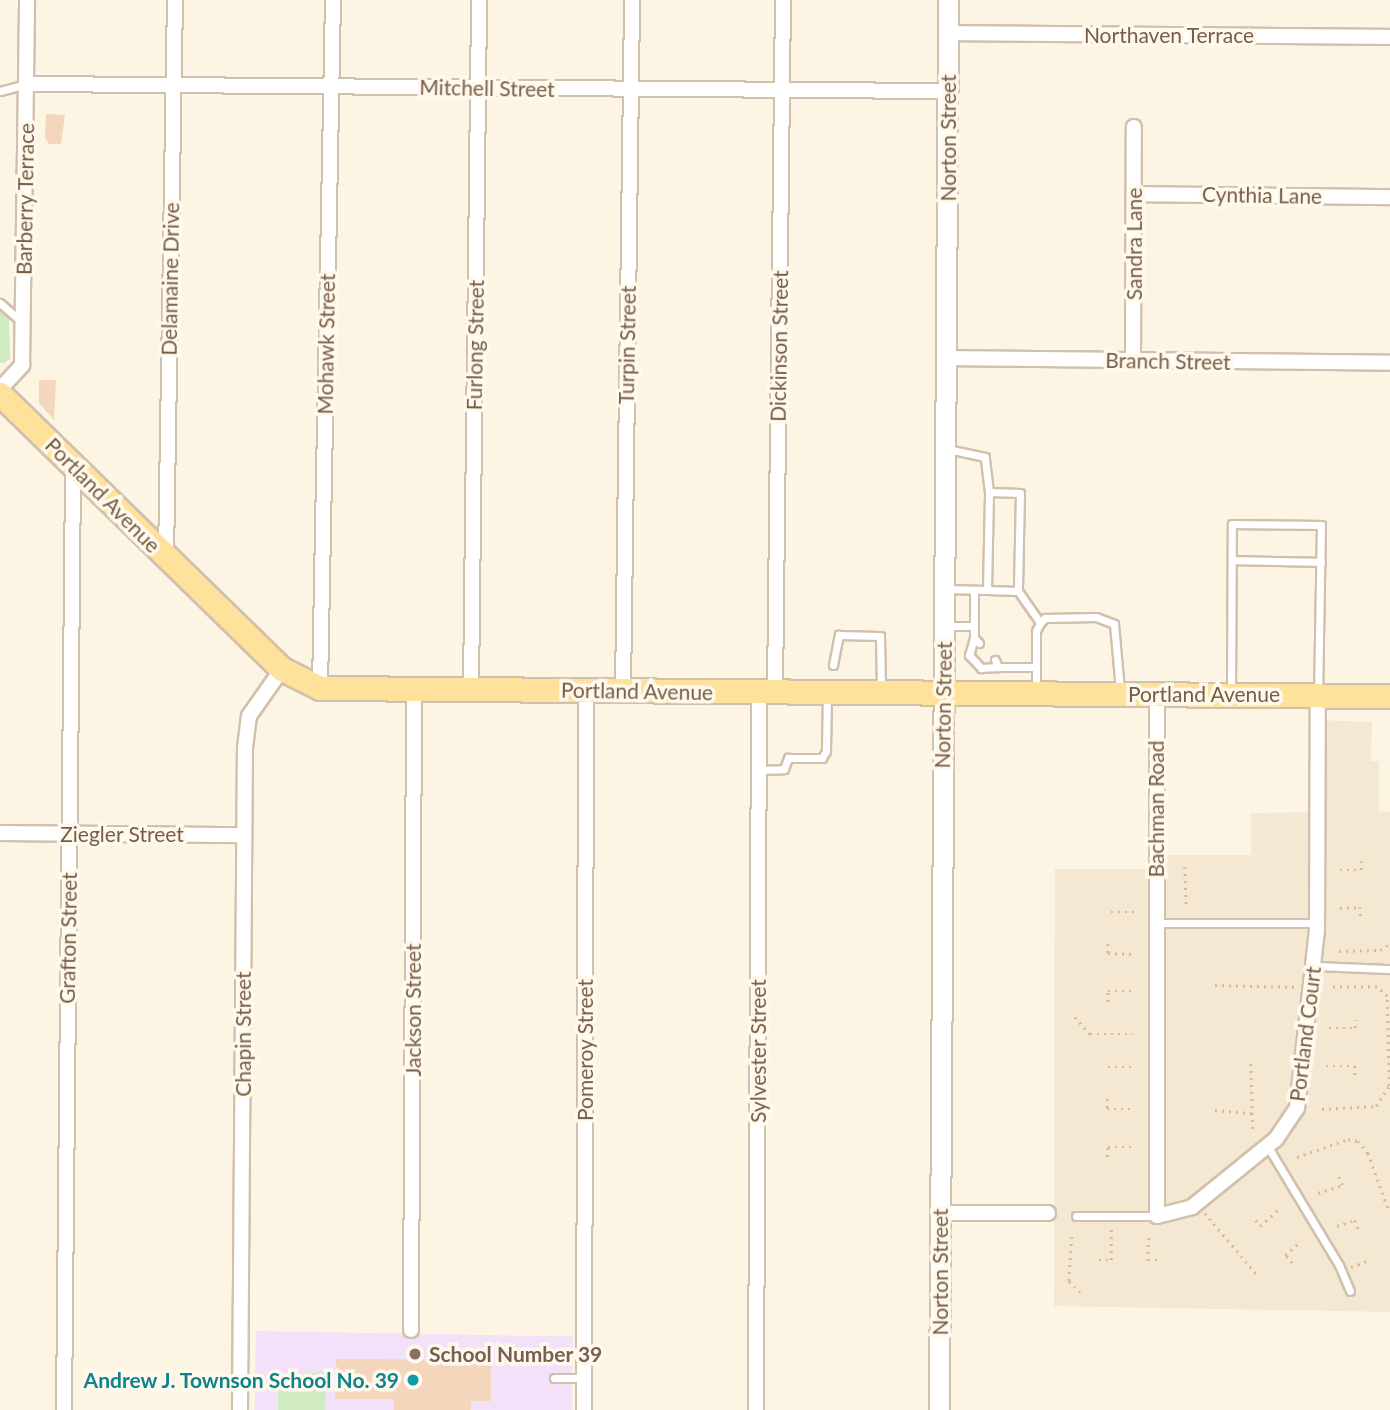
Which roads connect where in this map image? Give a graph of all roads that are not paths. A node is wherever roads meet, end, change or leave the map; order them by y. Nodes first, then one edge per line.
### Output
1 (27, 0) edge
2 (175, 0) edge
3 (333, 0) edge
4 (479, 0) edge
5 (632, 0) edge
6 (783, 0) edge
7 (948, 0) edge
8 (948, 33) junction
9 (1390, 37) edge
10 (27, 84) junction
11 (173, 85) junction
12 (331, 86) junction
13 (478, 88) junction
14 (631, 89) junction
15 (782, 90) junction
16 (0, 91) edge
17 (948, 91) junction
18 (1134, 127) dead end
19 (1134, 194) junction
20 (1390, 197) edge
21 (0, 303) edge
22 (23, 323) junction
23 (947, 358) junction
24 (1133, 360) junction
25 (1390, 363) edge
26 (0, 392) edge
27 (946, 449) junction
28 (72, 466) junction
29 (989, 492) junction
30 (166, 558) junction
31 (1232, 561) junction
32 (1321, 562) junction
33 (945, 589) junction
34 (974, 590) junction
35 (988, 590) junction
36 (1018, 591) junction
37 (1040, 623) junction
38 (944, 626) junction
39 (974, 626) junction
40 (833, 665) dead end
41 (1034, 667) junction
42 (282, 669) junction
43 (320, 688) junction
44 (414, 689) junction
45 (471, 689) junction
46 (586, 690) junction
47 (622, 691) junction
48 (881, 691) junction
49 (767, 692) junction
50 (827, 692) junction
51 (943, 692) junction
52 (1036, 693) junction
53 (1120, 694) junction
54 (1157, 694) junction
55 (1231, 695) junction
56 (1318, 695) junction
57 (1390, 696) edge
58 (759, 769) junction
59 (0, 833) edge
60 (69, 833) junction
61 (244, 835) junction
62 (1156, 923) junction
63 (1317, 923) junction
64 (1314, 966) junction
65 (1390, 969) edge
66 (1268, 1147) junction
67 (940, 1213) junction
68 (1048, 1213) dead end
69 (1076, 1216) dead end
70 (1157, 1216) junction
71 (1350, 1291) dead end
72 (411, 1331) dead end
73 (554, 1378) dead end
74 (584, 1378) junction
75 (64, 1410) edge
76 (240, 1410) edge
77 (584, 1410) edge
78 (756, 1410) edge
79 (939, 1410) edge

1 - 10 street, Barberry Terrace
2 - 11 street, Delamaine Drive
3 - 12 street, Mohawk Street
4 - 13 street, Furlong Street
5 - 14 street, Turpin Street
6 - 15 street, Dickinson Street
7 - 8 main road, Norton Street
8 - 9 street, Northaven Terrace
8 - 17 main road, Norton Street
10 - 11 street, Mitchell Street
10 - 16 lane
10 - 22 street, Barberry Terrace
11 - 12 street, Mitchell Street
11 - 30 street, Delamaine Drive
12 - 13 street, Mitchell Street
12 - 43 street, Mohawk Street
13 - 14 street, Mitchell Street
13 - 45 street, Furlong Street
14 - 15 street, Mitchell Street
14 - 47 street, Turpin Street
15 - 17 street, Mitchell Street
15 - 49 street, Dickinson Street
17 - 23 main road, Norton Street
18 - 19 street, Sandra Lane
19 - 20 street, Cynthia Lane
19 - 24 street, Sandra Lane
21 - 22 lane
22 - 26 street, Barberry Terrace
23 - 24 street, Branch Street
23 - 27 main road, Norton Street
24 - 25 street, Branch Street
26 - 28 main road, Portland Avenue
27 - 29 lane
27 - 33 main road, Norton Street
28 - 30 main road, Portland Avenue
28 - 60 street, Grafton Street
29 - 35 lane
29 - 36 lane
30 - 42 main road, Portland Avenue
31 - 32 lane
31 - 32 lane
31 - 55 lane
32 - 56 lane
33 - 34 lane
33 - 38 main road, Norton Street
34 - 35 lane
34 - 39 lane
35 - 36 lane
36 - 37 lane
37 - 41 lane
37 - 53 lane
38 - 39 lane
38 - 51 main road, Norton Street
39 - 41 lane
40 - 48 lane
41 - 52 lane
42 - 43 main road, Portland Avenue
42 - 61 street, Chapin Street
43 - 44 main road, Portland Avenue
44 - 45 main road, Portland Avenue
44 - 72 street, Jackson Street
45 - 46 main road, Portland Avenue
46 - 47 main road, Portland Avenue
46 - 74 street, Pomeroy Street
47 - 49 main road, Portland Avenue
48 - 50 main road, Portland Avenue
48 - 51 main road, Portland Avenue
49 - 50 main road, Portland Avenue
49 - 58 street, Sylvester Street
50 - 58 lane
51 - 52 main road, Portland Avenue
51 - 67 main road, Norton Street
52 - 53 main road, Portland Avenue
53 - 54 main road, Portland Avenue
54 - 55 main road, Portland Avenue
54 - 62 street, Bachman Road
55 - 56 main road, Portland Avenue
56 - 57 main road, Portland Avenue
56 - 63 street, Portland Court
58 - 78 street, Sylvester Street
59 - 60 street, Ziegler Street
60 - 61 street, Ziegler Street
60 - 75 street, Grafton Street
61 - 76 street, Chapin Street
62 - 63 lane
62 - 70 street
63 - 64 street, Portland Court
64 - 65 lane
64 - 66 street, Portland Court
66 - 70 street, Portland Court
66 - 71 lane
67 - 68 street
67 - 79 main road, Norton Street
69 - 70 lane
73 - 74 lane
74 - 77 street, Pomeroy Street

